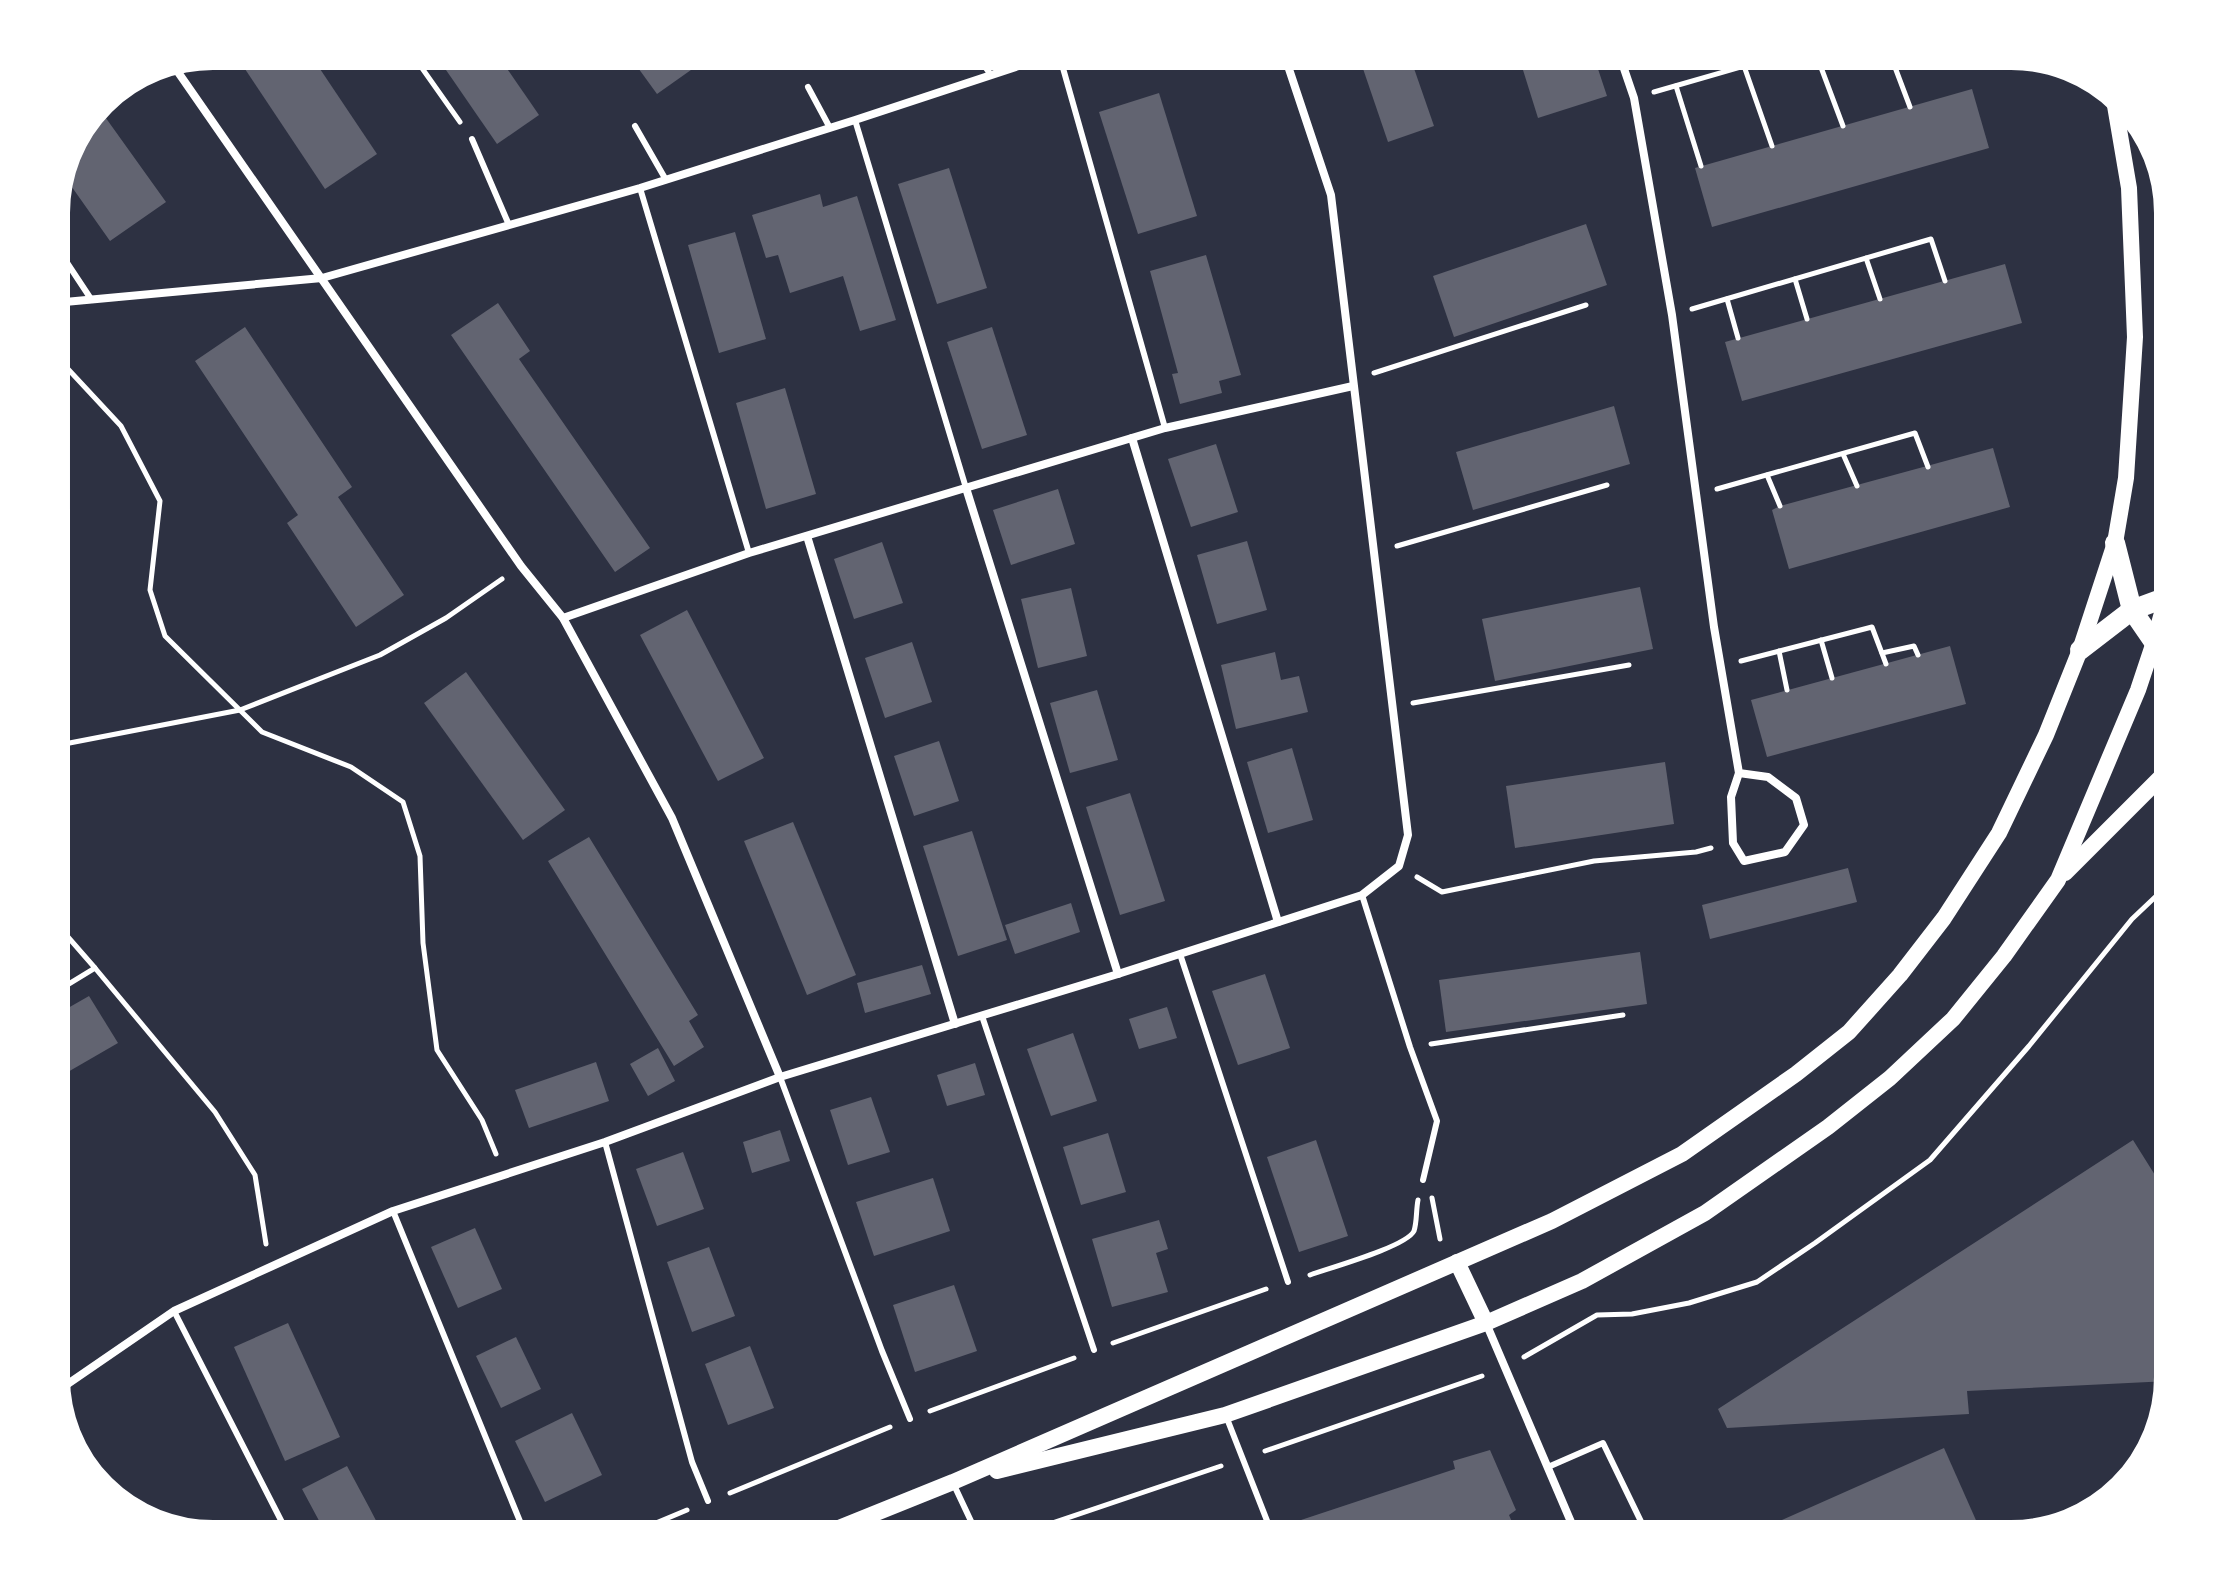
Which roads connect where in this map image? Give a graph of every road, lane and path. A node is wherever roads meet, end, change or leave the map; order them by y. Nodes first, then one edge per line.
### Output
1 (422, 68) edge
2 (986, 68) edge
3 (1013, 68) edge
4 (1061, 68) edge
5 (1289, 68) edge
6 (1624, 68) edge
7 (1737, 68) edge
8 (1745, 68) edge
9 (1821, 68) edge
10 (1895, 68) edge
11 (178, 72) edge
12 (991, 75) junction
13 (1676, 86) junction
14 (808, 87) dead end
15 (1634, 98) junction
16 (1910, 107) dead end
17 (2117, 115) edge
18 (855, 120) junction
19 (635, 126) dead end
20 (1843, 126) dead end
21 (830, 128) junction
22 (472, 139) joint
23 (1772, 146) dead end
24 (1701, 166) dead end
25 (666, 180) junction
26 (640, 188) junction
27 (509, 225) junction
28 (1866, 258) junction
29 (68, 264) edge
30 (322, 278) junction
31 (1795, 279) junction
32 (1945, 281) dead end
33 (91, 299) junction
34 (1727, 299) junction
35 (1880, 299) dead end
36 (68, 301) edge
37 (1586, 305) dead end
38 (1672, 315) junction
39 (1807, 319) dead end
40 (1738, 338) dead end
41 (68, 369) edge
42 (1353, 383) junction
43 (1165, 428) junction
44 (1132, 438) junction
45 (1843, 454) junction
46 (1928, 467) dead end
47 (1767, 475) junction
48 (1607, 485) dead end
49 (1857, 486) dead end
50 (966, 488) junction
51 (1697, 494) junction
52 (1780, 506) dead end
53 (807, 536) junction
54 (2115, 543) junction
55 (749, 553) junction
56 (1373, 553) junction
57 (521, 566) junction
58 (2156, 598) edge
59 (2132, 610) junction
60 (563, 618) junction
61 (2156, 638) edge
62 (1821, 640) junction
63 (2080, 650) junction
64 (1779, 651) junction
65 (1882, 653) junction
66 (1918, 655) dead end
67 (2156, 657) edge
68 (1886, 664) dead end
69 (1629, 665) dead end
70 (1721, 667) junction
71 (1832, 678) dead end
72 (1787, 690) dead end
73 (1392, 706) junction
74 (240, 710) junction
75 (68, 743) edge
76 (1739, 773) junction
77 (2156, 782) edge
78 (1733, 843) junction
79 (1399, 866) junction
80 (2058, 880) junction
81 (1362, 895) junction
82 (2156, 896) edge
83 (1278, 922) junction
84 (68, 937) edge
85 (1180, 954) junction
86 (95, 968) junction
87 (1118, 974) junction
88 (68, 984) edge
89 (1623, 1015) dead end
90 (982, 1016) junction
91 (955, 1024) junction
92 (1410, 1047) junction
93 (780, 1077) junction
94 (605, 1142) junction
95 (505, 1174) junction
96 (1423, 1180) joint
97 (393, 1211) junction
98 (1457, 1262) junction
99 (270, 1267) junction
100 (1288, 1282) junction
101 (174, 1311) junction
102 (1486, 1323) junction
103 (1094, 1350) junction
104 (1505, 1367) junction
105 (68, 1384) edge
106 (1225, 1415) junction
107 (910, 1419) junction
108 (1242, 1459) junction
109 (1548, 1467) junction
110 (953, 1482) junction
111 (708, 1501) junction
112 (282, 1522) edge
113 (520, 1522) edge
114 (658, 1522) edge
115 (854, 1522) edge
116 (972, 1522) edge
117 (1055, 1522) edge
118 (1267, 1522) edge
119 (1571, 1522) edge
120 (1641, 1522) edge

1 - 22 path
2 - 12 lane
3 - 12 street
4 - 43 lane
5 - 42 street
6 - 15 street
7 - 13 path
8 - 23 path
9 - 20 path
10 - 16 path
11 - 30 street
12 - 18 street
13 - 15 path
13 - 24 path
14 - 21 lane
15 - 38 street
17 - 54 main road
18 - 21 street
18 - 50 lane
19 - 25 lane
21 - 25 street
22 - 27 lane
25 - 26 street
26 - 27 street
26 - 55 lane
27 - 30 street
28 - 31 path
28 - 32 path
28 - 35 path
29 - 33 lane
30 - 33 street
30 - 57 street
31 - 34 path
31 - 39 path
33 - 36 street
34 - 38 path
34 - 40 path
37 - 42 path
38 - 51 street
41 - 74 path
42 - 43 street
42 - 56 street
43 - 44 street
44 - 50 street
44 - 83 street
45 - 46 path
45 - 47 path
45 - 49 path
47 - 51 path
47 - 52 path
48 - 56 path
50 - 53 street
50 - 87 street
51 - 70 street
53 - 55 street
53 - 91 street
54 - 59 main road
54 - 63 main road
55 - 60 street
56 - 73 street
57 - 60 street
57 - 74 path
58 - 59 main road
59 - 61 main road
59 - 63 main road
60 - 93 street
62 - 64 path
62 - 65 path
62 - 71 path
63 - 98 main road
64 - 70 path
64 - 72 path
65 - 66 path
65 - 68 path
67 - 80 main road
69 - 73 path
70 - 76 street
73 - 79 street
74 - 75 path
74 - 95 path
76 - 78 street
76 - 78 street
77 - 80 main road
78 - 79 path
79 - 81 street
80 - 102 main road
81 - 83 street
81 - 92 lane
82 - 104 path
83 - 85 street
84 - 86 path
85 - 87 street
85 - 100 lane
86 - 88 path
86 - 99 path
87 - 90 street
89 - 92 path
90 - 91 street
90 - 103 lane
91 - 93 street
92 - 96 lane
93 - 94 street
93 - 107 lane
94 - 95 street
94 - 111 lane
95 - 97 street
96 - 100 path
97 - 99 street
97 - 113 lane
98 - 102 main road
98 - 110 main road
99 - 101 street
100 - 103 path
101 - 105 street
101 - 112 lane
102 - 104 street
102 - 106 main road
103 - 107 path
104 - 108 path
104 - 109 street
106 - 108 lane
106 - 110 main road
107 - 111 path
108 - 117 path
108 - 118 lane
109 - 119 street
109 - 120 lane
110 - 115 main road
110 - 116 lane
111 - 114 path

